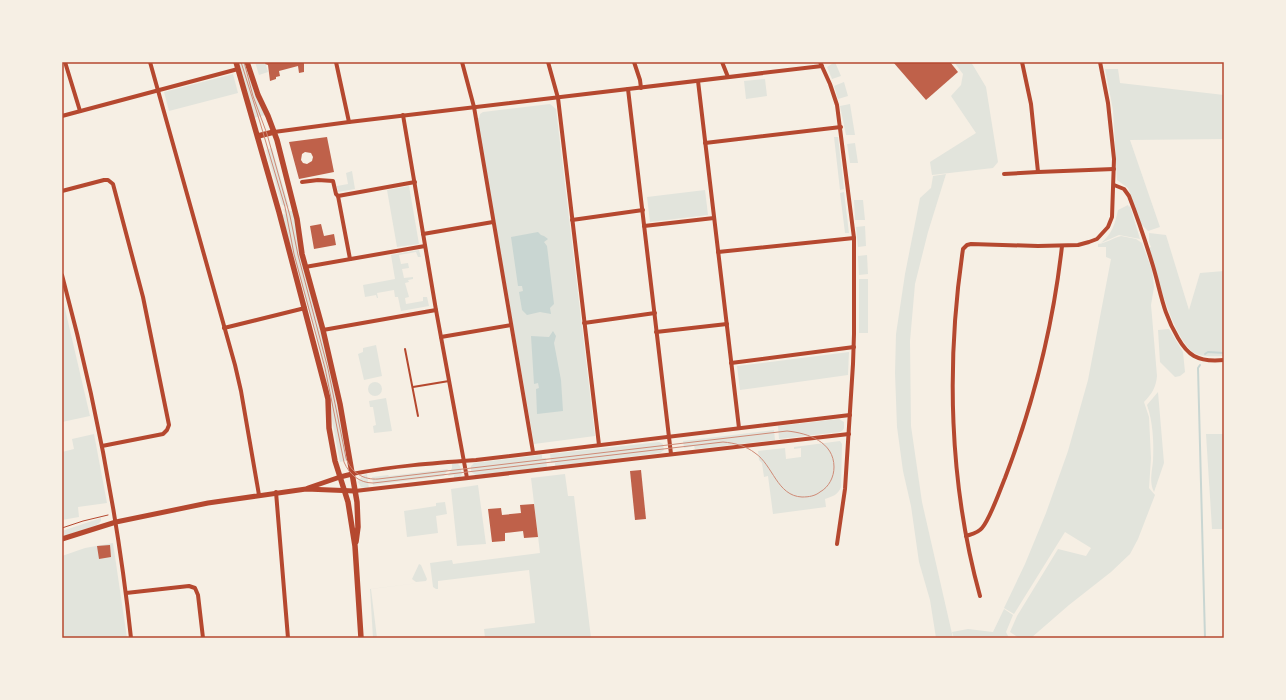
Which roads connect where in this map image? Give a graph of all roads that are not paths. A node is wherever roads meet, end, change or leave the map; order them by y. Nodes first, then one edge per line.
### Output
1 (65, 62) edge
2 (150, 62) edge
3 (236, 62) edge
4 (248, 62) edge
5 (336, 62) edge
6 (462, 62) edge
7 (548, 62) edge
8 (634, 62) edge
9 (722, 62) edge
10 (1022, 62) edge
11 (1100, 62) edge
12 (821, 64) edge
13 (238, 69) junction
14 (728, 77) junction
15 (698, 81) junction
16 (641, 88) junction
17 (628, 89) junction
18 (158, 90) junction
19 (558, 98) junction
20 (474, 107) junction
21 (80, 111) junction
22 (403, 115) junction
23 (62, 116) edge
24 (349, 122) junction
25 (840, 127) junction
26 (274, 132) junction
27 (258, 136) junction
28 (705, 143) junction
29 (1114, 169) junction
30 (1038, 172) junction
31 (1004, 174) dead end
32 (302, 182) dead end
33 (415, 182) junction
34 (1114, 185) junction
35 (62, 191) edge
36 (338, 196) junction
37 (643, 210) junction
38 (714, 218) junction
39 (572, 220) junction
40 (494, 222) junction
41 (644, 226) junction
42 (423, 234) junction
43 (854, 238) junction
44 (425, 246) junction
45 (1062, 246) junction
46 (718, 252) junction
47 (350, 259) junction
48 (305, 268) junction
49 (62, 275) edge
50 (305, 308) junction
51 (436, 310) junction
52 (655, 313) junction
53 (584, 323) junction
54 (727, 324) junction
55 (511, 325) junction
56 (224, 328) junction
57 (323, 330) junction
58 (656, 332) junction
59 (441, 337) junction
60 (854, 347) junction
61 (406, 349) dead end
62 (1224, 360) edge
63 (731, 363) junction
64 (449, 381) junction
65 (413, 387) junction
66 (850, 415) junction
67 (418, 416) dead end
68 (739, 428) junction
69 (849, 434) junction
70 (669, 438) junction
71 (599, 445) junction
72 (102, 446) junction
73 (533, 452) junction
74 (671, 454) junction
75 (464, 461) junction
76 (352, 474) junction
77 (340, 477) junction
78 (467, 478) junction
79 (306, 489) junction
80 (344, 490) junction
81 (355, 491) junction
82 (276, 492) junction
83 (259, 495) junction
84 (116, 522) junction
85 (966, 536) junction
86 (62, 539) edge
87 (837, 544) dead end
88 (355, 546) junction
89 (126, 593) junction
90 (980, 596) dead end
91 (131, 638) edge
92 (203, 638) edge
93 (288, 638) edge
94 (361, 638) edge

1 - 21 street
2 - 18 street
3 - 13 main road
4 - 26 main road
5 - 24 street
6 - 20 street
7 - 19 street
8 - 16 street
9 - 14 street
10 - 30 street
11 - 29 street
12 - 14 street
12 - 25 street
13 - 18 street
13 - 27 main road
14 - 15 street
15 - 16 street
15 - 28 street
16 - 17 street
17 - 19 street
17 - 37 street
18 - 21 street
18 - 56 street
19 - 20 street
19 - 39 street
20 - 22 street
20 - 40 street
21 - 23 street
22 - 24 street
22 - 33 street
24 - 26 street
25 - 28 street
25 - 43 street
26 - 27 main road
26 - 48 main road
27 - 50 main road
28 - 38 street
29 - 30 street
29 - 34 street
30 - 31 street
32 - 36 street
33 - 36 street
33 - 42 street
34 - 45 street
34 - 62 street
35 - 72 street
36 - 47 street
37 - 39 street
37 - 41 street
38 - 41 street
38 - 46 street
39 - 53 street
40 - 42 street
40 - 55 street
41 - 52 street
42 - 44 street
43 - 46 street
43 - 60 street
44 - 47 street
44 - 51 street
45 - 85 street
45 - 85 street
46 - 54 street
47 - 48 street
48 - 57 main road
49 - 72 street
50 - 56 street
50 - 77 main road
51 - 57 street
51 - 59 street
52 - 53 street
52 - 58 street
53 - 71 street
54 - 58 street
54 - 63 street
55 - 59 street
55 - 73 street
56 - 83 street
57 - 76 main road
58 - 70 street
59 - 64 street
60 - 63 street
60 - 66 street
61 - 65 lane
63 - 68 street
64 - 65 lane
64 - 75 street
65 - 67 lane
66 - 68 street
66 - 69 street
68 - 70 street
69 - 74 street
69 - 87 street
70 - 71 street
70 - 74 street
71 - 73 street
72 - 84 street
73 - 75 street
74 - 78 street
75 - 76 street
75 - 78 street
76 - 77 street
76 - 81 main road
77 - 79 street
77 - 80 main road
78 - 81 street
79 - 80 street
79 - 82 street
80 - 81 street
80 - 88 main road
81 - 88 main road
82 - 83 street
82 - 93 street
83 - 84 street
84 - 86 street
84 - 89 street
85 - 90 street
88 - 94 main road
89 - 91 street
89 - 92 street

